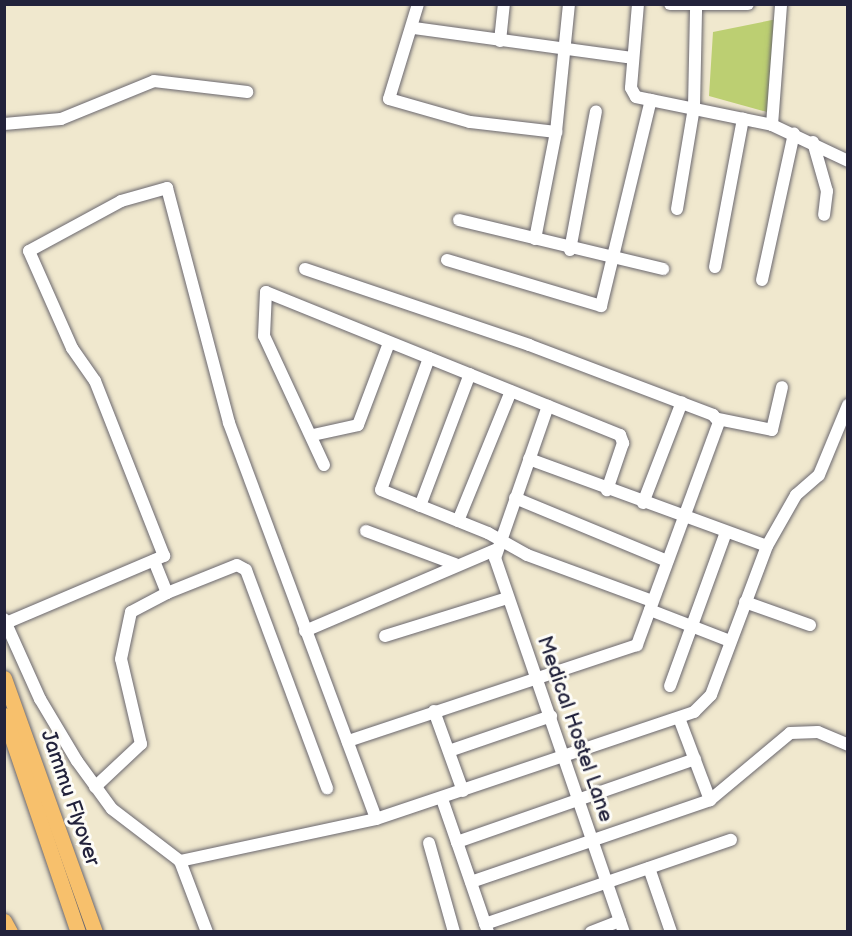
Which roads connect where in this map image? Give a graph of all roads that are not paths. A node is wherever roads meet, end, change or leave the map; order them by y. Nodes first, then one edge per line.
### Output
1 (418, 4) edge
2 (504, 4) edge
3 (569, 4) edge
4 (638, 4) edge
5 (670, 4) edge
6 (748, 4) edge
7 (781, 4) edge
8 (696, 9) junction
9 (414, 28) junction
10 (500, 41) junction
11 (564, 48) junction
12 (632, 58) junction
13 (247, 93) dead end
14 (651, 100) junction
15 (694, 107) junction
16 (596, 111) dead end
17 (743, 119) junction
18 (4, 124) edge
19 (772, 125) junction
20 (555, 132) junction
21 (794, 133) junction
22 (813, 142) junction
23 (848, 161) edge
24 (677, 209) dead end
25 (824, 215) dead end
26 (459, 220) dead end
27 (535, 239) junction
28 (570, 250) junction
29 (447, 260) dead end
30 (616, 261) junction
31 (715, 267) dead end
32 (305, 269) dead end
33 (663, 269) dead end
34 (762, 280) dead end
35 (389, 343) junction
36 (429, 358) junction
37 (470, 374) junction
38 (782, 387) dead end
39 (511, 391) junction
40 (682, 402) junction
41 (848, 405) edge
42 (548, 406) junction
43 (718, 419) junction
44 (313, 435) junction
45 (529, 459) junction
46 (324, 465) dead end
47 (607, 490) junction
48 (514, 498) junction
49 (643, 503) junction
50 (420, 507) junction
51 (683, 518) junction
52 (458, 521) junction
53 (366, 531) dead end
54 (726, 532) junction
55 (497, 545) junction
56 (767, 546) junction
57 (154, 561) junction
58 (666, 561) junction
59 (455, 564) junction
60 (167, 593) junction
61 (508, 598) junction
62 (745, 602) junction
63 (651, 606) junction
64 (5, 621) edge
65 (810, 625) dead end
66 (692, 628) junction
67 (305, 631) junction
68 (386, 636) dead end
69 (730, 641) junction
70 (537, 676) junction
71 (4, 678) edge
72 (670, 686) dead end
73 (434, 711) junction
74 (4, 716) edge
75 (551, 716) junction
76 (679, 718) junction
77 (348, 741) junction
78 (848, 745) edge
79 (449, 751) junction
80 (564, 756) junction
81 (695, 759) junction
82 (95, 787) junction
83 (327, 788) dead end
84 (463, 791) junction
85 (442, 799) junction
86 (579, 800) junction
87 (710, 800) junction
88 (376, 819) junction
89 (593, 840) junction
90 (731, 840) dead end
91 (457, 842) junction
92 (429, 843) dead end
93 (180, 861) junction
94 (649, 868) junction
95 (471, 882) junction
96 (607, 882) junction
97 (4, 921) edge
98 (93, 925) edge
99 (622, 926) edge
100 (487, 928) edge
101 (10, 932) edge
102 (78, 932) edge
103 (207, 932) edge
104 (454, 932) edge
105 (591, 932) edge
106 (671, 932) edge

1 - 9 street
2 - 10 street
3 - 11 street
4 - 12 street
5 - 8 street
6 - 8 street
7 - 19 street
8 - 15 street
9 - 10 street
9 - 20 street
10 - 11 street
11 - 12 street
11 - 20 street
12 - 14 street
13 - 18 street
14 - 15 street
14 - 30 street
15 - 17 street
15 - 24 street
16 - 28 street
17 - 19 street
17 - 31 street
19 - 21 street
20 - 27 street
21 - 22 street
21 - 34 street
22 - 23 street
22 - 25 street
26 - 27 street
27 - 28 street
28 - 30 street
29 - 30 street
30 - 33 street
32 - 40 street
35 - 36 street
35 - 44 street
35 - 44 street
36 - 37 street
36 - 50 street
37 - 39 street
37 - 50 street
38 - 43 street
39 - 42 street
39 - 52 street
40 - 43 street
40 - 49 street
41 - 56 street
42 - 45 street
42 - 47 street
43 - 51 street
44 - 46 street
45 - 47 street
45 - 48 street
47 - 49 street
48 - 55 street
48 - 58 street
49 - 51 street
50 - 52 street
51 - 54 street
51 - 58 street
52 - 55 street
53 - 59 street
54 - 56 street
54 - 66 street
55 - 59 street
55 - 61 street, Medical Hostel Lane
55 - 63 street
56 - 62 street
57 - 60 street
57 - 64 street
57 - 67 street
58 - 63 street
59 - 67 street
60 - 82 street
60 - 83 street
61 - 68 street
61 - 70 street, Medical Hostel Lane
62 - 65 street
62 - 69 street
63 - 66 street
63 - 70 street
64 - 82 street
66 - 69 street
66 - 72 street
67 - 77 street
69 - 76 street
70 - 73 street
70 - 75 street, Medical Hostel Lane
71 - 98 main road, Jammu Flyover
73 - 77 street
73 - 79 street
74 - 102 main road, Jammu Flyover
75 - 79 street
75 - 80 street, Medical Hostel Lane
76 - 80 street
76 - 81 street
77 - 88 street
78 - 87 street
79 - 84 street
80 - 84 street
80 - 86 street, Medical Hostel Lane
81 - 86 street
81 - 87 street
82 - 93 street
84 - 85 street
85 - 88 street
85 - 91 street
86 - 89 street, Medical Hostel Lane
86 - 91 street
87 - 89 street
88 - 93 street
89 - 95 street
89 - 96 street, Medical Hostel Lane
90 - 94 street
91 - 95 street
92 - 104 street
93 - 103 street
94 - 96 street
94 - 106 street
95 - 100 street
96 - 99 street, Medical Hostel Lane
96 - 100 street
97 - 101 main road
99 - 105 street

